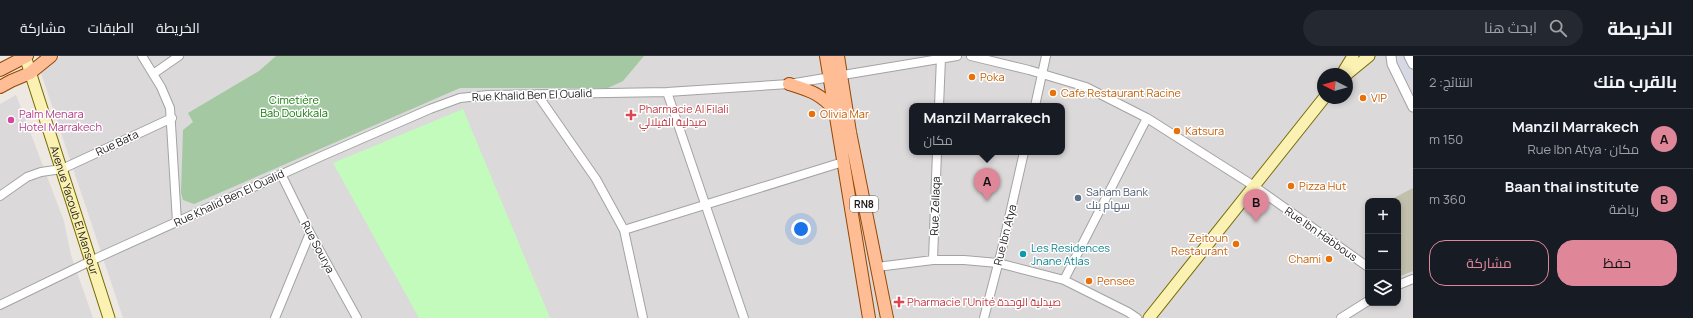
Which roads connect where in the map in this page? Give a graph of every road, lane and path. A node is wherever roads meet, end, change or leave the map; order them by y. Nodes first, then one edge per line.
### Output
1 (51, 56) edge
2 (142, 56) edge
3 (179, 56) edge
4 (826, 56) edge
5 (838, 56) edge
6 (957, 56) edge
7 (971, 56) edge
8 (1046, 56) edge
9 (1353, 56) edge
10 (1369, 56) edge
11 (1391, 56) edge
12 (1409, 56) edge
13 (26, 57) edge
14 (941, 58) junction
15 (1413, 64) edge
16 (1346, 68) edge
17 (1353, 69) edge
18 (0, 70) edge
19 (30, 73) junction
20 (153, 74) junction
21 (1042, 74) junction
22 (841, 76) junction
23 (829, 78) junction
24 (789, 84) junction
25 (0, 87) edge
26 (667, 92) junction
27 (537, 94) junction
28 (939, 103) edge
29 (1036, 103) edge
30 (1319, 104) edge
31 (1413, 108) edge
32 (835, 110) junction
33 (172, 118) junction
34 (1147, 118) junction
35 (938, 155) edge
36 (1023, 155) edge
37 (843, 162) junction
38 (62, 169) junction
39 (281, 174) junction
40 (1254, 186) junction
41 (0, 196) edge
42 (705, 204) junction
43 (177, 222) junction
44 (624, 230) junction
45 (310, 233) junction
46 (933, 260) junction
47 (92, 262) junction
48 (998, 263) junction
49 (1365, 265) edge
50 (877, 267) junction
51 (1413, 279) edge
52 (1064, 280) junction
53 (1401, 283) edge
54 (1365, 303) edge
55 (0, 305) edge
56 (109, 318) edge
57 (274, 318) edge
58 (357, 318) edge
59 (643, 318) edge
60 (744, 318) edge
61 (869, 318) edge
62 (887, 318) edge
63 (984, 318) edge
64 (1137, 318) edge
65 (1149, 318) edge
66 (1341, 318) edge

1 - 19 main road
2 - 20 street
3 - 20 street
4 - 23 main road, RN8
5 - 22 main road, RN8
6 - 14 street, Rue Khalid Ben El Oualid
7 - 21 street, Rue Ibn Habbous
8 - 21 street
9 - 16 main road
10 - 17 main road
11 - 31 street
12 - 15 street
13 - 18 main road
13 - 19 main road, Avenue Yacoub El Mansour
14 - 22 street, Rue Khalid Ben El Oualid
14 - 28 street
19 - 25 main road
19 - 38 main road, Avenue Yacoub El Mansour
20 - 33 street
21 - 29 street
21 - 34 street, Rue Ibn Habbous
22 - 23 street, Rue Khalid Ben El Oualid
22 - 50 main road, RN8
23 - 24 street, Rue Khalid Ben El Oualid
23 - 32 main road, RN8
24 - 26 street, Rue Khalid Ben El Oualid
24 - 32 main road
26 - 27 street, Rue Khalid Ben El Oualid
26 - 42 street
27 - 39 street, Rue Khalid Ben El Oualid
27 - 44 street
30 - 40 main road
32 - 37 main road, RN8
33 - 38 street, Rue Bata
33 - 43 street
34 - 40 street, Rue Ibn Habbous
34 - 52 street
35 - 46 street, Rue Zellaqa
36 - 48 street, Rue Ibn Atya
37 - 42 street
37 - 61 main road, RN8
38 - 41 street, Rue Bata
38 - 47 main road, Avenue Yacoub El Mansour
39 - 43 street, Rue Khalid Ben El Oualid
39 - 45 street, Rue Sourya
40 - 49 street, Rue Ibn Habbous
40 - 65 main road
42 - 44 street
42 - 60 street
43 - 47 street, Rue Khalid Ben El Oualid
44 - 59 street
45 - 57 street
45 - 58 street, Rue Sourya
46 - 48 street
46 - 50 street
47 - 55 street, Rue Khalid Ben El Oualid
47 - 56 main road, Avenue Yacoub El Mansour
48 - 52 street
48 - 63 street, Rue Ibn Atya
50 - 62 main road, RN8
51 - 53 street
52 - 64 street
54 - 66 street

